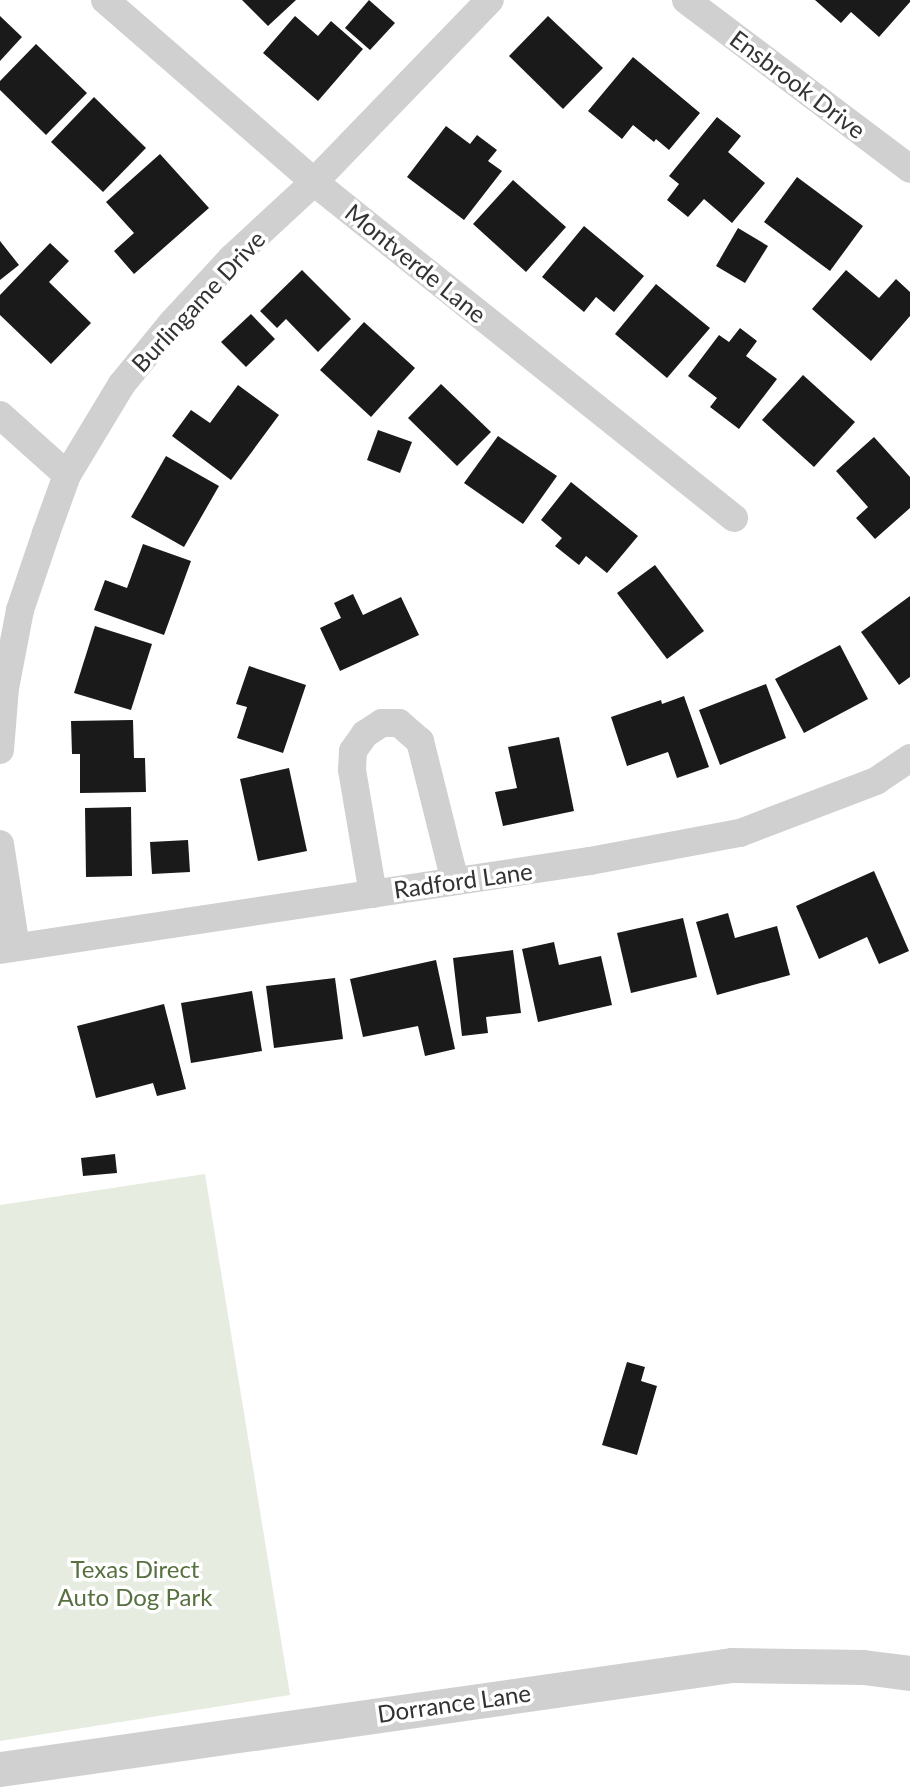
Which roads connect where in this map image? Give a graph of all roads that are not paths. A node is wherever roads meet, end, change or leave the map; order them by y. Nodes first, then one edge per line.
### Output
1 (105, 0) edge
2 (491, 0) edge
3 (686, 0) edge
4 (910, 169) edge
5 (314, 182) junction
6 (0, 415) edge
7 (67, 475) junction
8 (734, 518) dead end
9 (0, 750) edge
10 (910, 758) edge
11 (0, 844) edge
12 (455, 881) junction
13 (373, 894) junction
14 (8, 948) edge
15 (910, 1673) edge
16 (0, 1769) edge

1 - 5 street, Montverde Lane
2 - 5 street, Burlingame Drive
3 - 4 street, Ensbrook Drive
5 - 7 street, Burlingame Drive
5 - 8 street, Montverde Lane
6 - 7 street
7 - 9 street, Burlingame Drive
10 - 12 street, Radford Lane
11 - 14 street
12 - 13 street, Radford Lane
12 - 13 street
13 - 14 street, Radford Lane
15 - 16 street, Dorrance Lane

